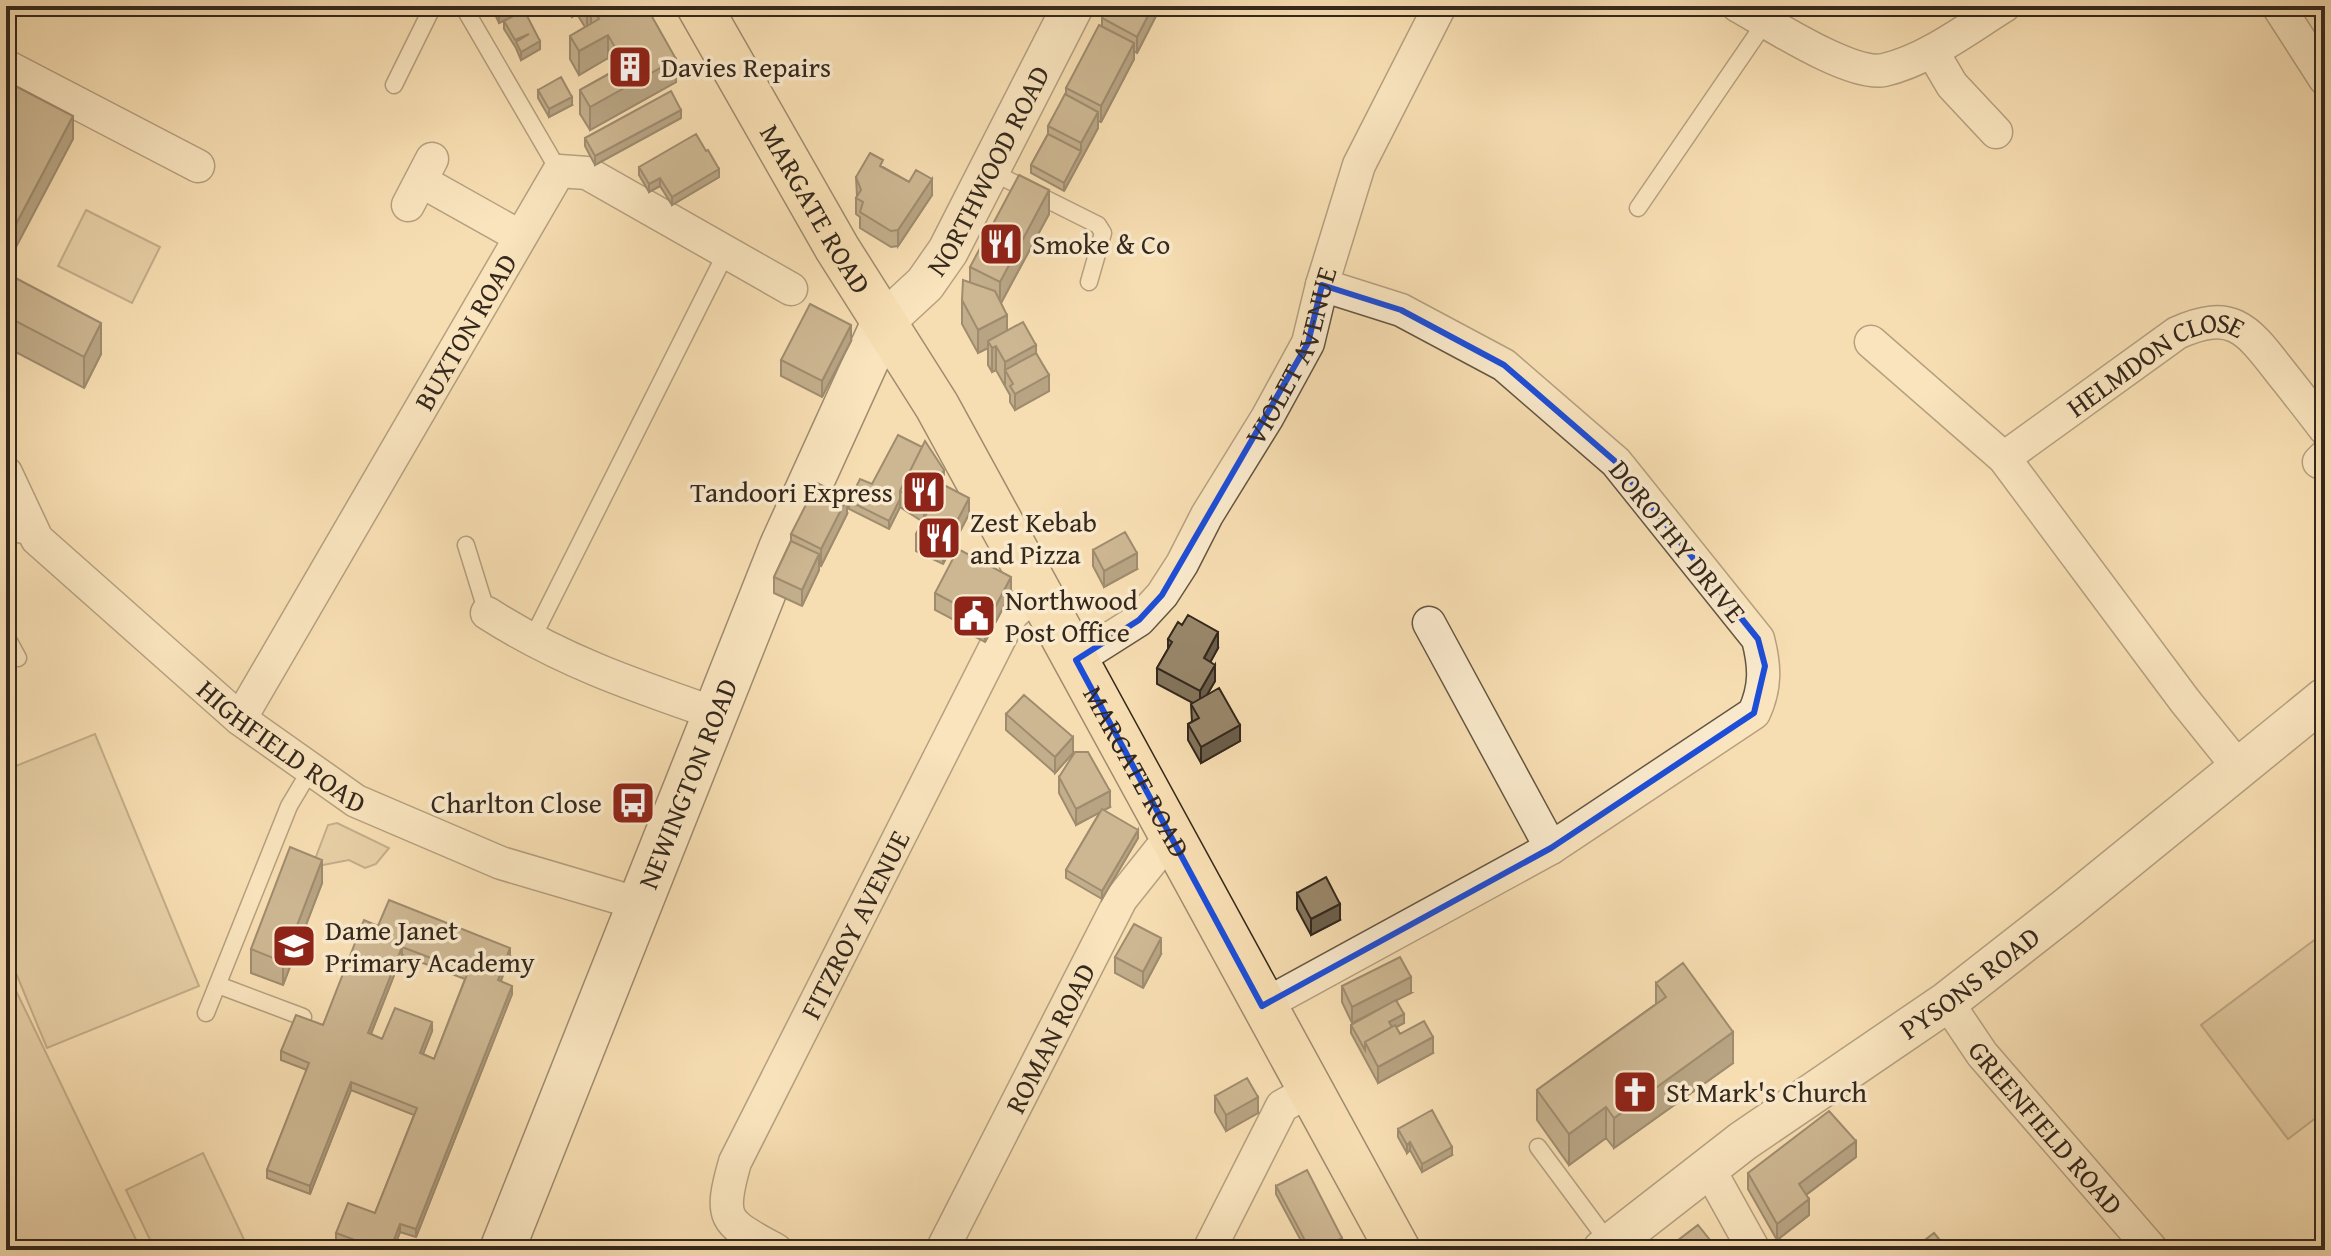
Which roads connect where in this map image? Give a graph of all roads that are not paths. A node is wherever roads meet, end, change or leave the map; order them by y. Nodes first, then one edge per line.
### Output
1 (433, 6) edge
2 (463, 6) edge
3 (699, 6) edge
4 (1073, 6) edge
5 (1440, 6) edge
6 (2004, 6) edge
7 (2278, 6) edge
8 (1752, 13) edge
9 (1932, 51) junction
10 (6, 66) edge
11 (2325, 79) edge
12 (394, 85) dead end
13 (1996, 131) dead end
14 (198, 166) dead end
15 (559, 171) junction
16 (988, 171) junction
17 (420, 182) dead end
18 (1638, 208) dead end
19 (519, 236) junction
20 (726, 253) junction
21 (1089, 282) dead end
22 (1322, 285) junction
23 (791, 289) dead end
24 (884, 322) junction
25 (1871, 342) dead end
26 (2325, 429) edge
27 (2004, 458) junction
28 (6, 473) edge
29 (6, 531) edge
30 (37, 539) junction
31 (466, 545) dead end
32 (1037, 592) junction
33 (487, 613) joint
34 (1429, 623) dead end
35 (6, 636) edge
36 (531, 641) junction
37 (18, 658) dead end
38 (1076, 660) junction
39 (2325, 698) edge
40 (714, 713) junction
41 (240, 719) junction
42 (2239, 768) junction
43 (311, 769) junction
44 (1172, 835) junction
45 (1551, 848) junction
46 (640, 904) junction
47 (218, 985) junction
48 (1947, 1002) junction
49 (1262, 1006) junction
50 (206, 1013) dead end
51 (303, 1017) edge
52 (1311, 1090) junction
53 (1538, 1147) dead end
54 (1709, 1169) junction
55 (1607, 1247) edge
56 (502, 1250) edge
57 (776, 1250) edge
58 (942, 1250) edge
59 (1209, 1250) edge
60 (1398, 1250) edge
61 (1754, 1250) edge
62 (2152, 1250) edge

1 - 12 lane
2 - 15 lane
3 - 24 main road, MARGATE ROAD
4 - 16 street, NORTHWOOD ROAD
5 - 22 street, VIOLET AVENUE
6 - 9 street
7 - 11 street
8 - 9 street
8 - 18 lane
9 - 13 street
10 - 14 street
15 - 19 street, BUXTON ROAD
15 - 20 street
16 - 21 lane
16 - 24 street, NORTHWOOD ROAD
17 - 19 street
19 - 41 street, BUXTON ROAD
20 - 23 street
20 - 36 lane
22 - 38 street, VIOLET AVENUE
22 - 45 street, DOROTHY DRIVE
24 - 32 main road, MARGATE ROAD
24 - 40 main road, NEWINGTON ROAD
25 - 27 street
26 - 27 street, HELMDON CLOSE
27 - 42 street
28 - 30 street, HIGHFIELD ROAD
29 - 30 lane
30 - 41 street, HIGHFIELD ROAD
31 - 33 lane
32 - 38 main road, MARGATE ROAD
32 - 57 street, FITZROY AVENUE
33 - 36 street
34 - 45 street
35 - 37 lane
36 - 40 street
38 - 44 main road, MARGATE ROAD
39 - 42 street, PYSONS ROAD
40 - 46 main road, NEWINGTON ROAD
41 - 43 street, HIGHFIELD ROAD
42 - 48 street, PYSONS ROAD
43 - 46 street, HIGHFIELD ROAD
43 - 47 lane
44 - 49 main road, MARGATE ROAD
44 - 58 street, ROMAN ROAD
45 - 49 street, DOROTHY DRIVE
46 - 56 main road, NEWINGTON ROAD
47 - 50 lane
47 - 51 lane
48 - 54 street, PYSONS ROAD
48 - 62 street, GREENFIELD ROAD
49 - 52 main road, MARGATE ROAD
52 - 59 street
52 - 60 main road, MARGATE ROAD
53 - 55 lane
54 - 55 street, PYSONS ROAD
54 - 61 street

